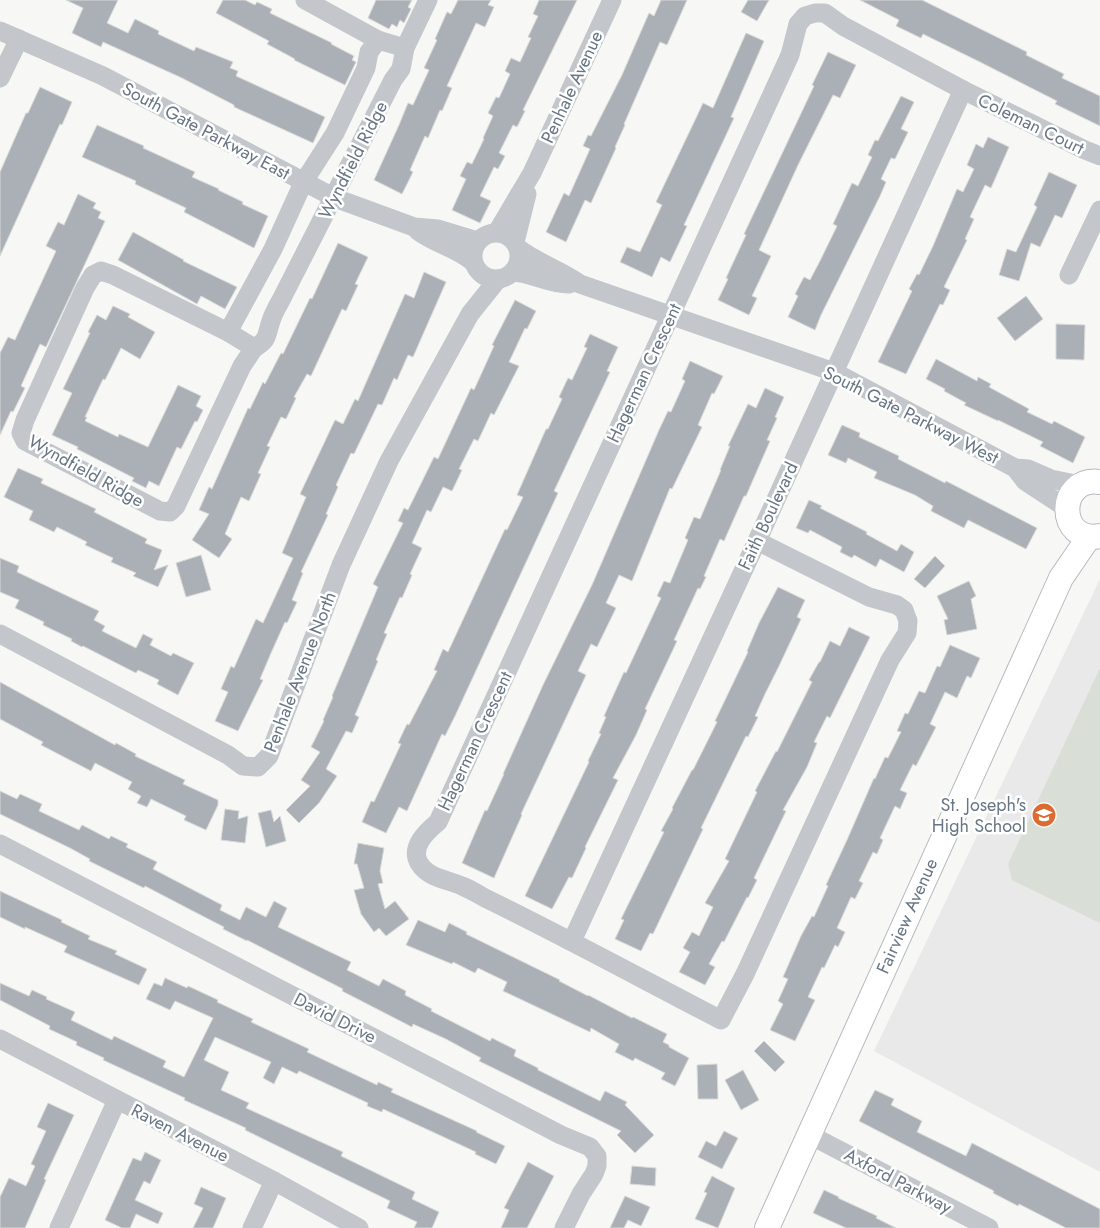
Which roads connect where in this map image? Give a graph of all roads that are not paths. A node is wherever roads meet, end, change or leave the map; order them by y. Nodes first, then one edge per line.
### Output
1 (305, 0) edge
2 (428, 0) edge
3 (612, 0) edge
4 (0, 31) edge
5 (19, 39) junction
6 (378, 40) junction
7 (405, 48) junction
8 (0, 78) edge
9 (963, 90) junction
10 (1100, 156) edge
11 (532, 173) junction
12 (303, 182) junction
13 (335, 198) junction
14 (1100, 210) edge
15 (414, 227) junction
16 (497, 232) junction
17 (478, 241) junction
18 (517, 245) junction
19 (492, 272) junction
20 (1068, 275) dead end
21 (580, 284) junction
22 (670, 316) junction
23 (228, 332) junction
24 (254, 348) junction
25 (834, 372) junction
26 (1015, 468) junction
27 (1094, 481) edge
28 (1082, 527) edge
29 (757, 541) junction
30 (0, 634) edge
31 (0, 844) edge
32 (572, 941) junction
33 (0, 1039) edge
34 (117, 1100) junction
35 (808, 1134) junction
36 (274, 1181) junction
37 (60, 1228) edge
38 (252, 1228) edge
39 (359, 1228) edge
40 (564, 1228) edge
41 (766, 1228) edge
42 (989, 1228) edge

1 - 6 street
2 - 7 street, Wyndfield Ridge
3 - 11 street, Penhale Avenue
4 - 5 street, South Gate Parkway East
5 - 8 street
5 - 12 street, South Gate Parkway East
6 - 7 street
6 - 12 street, Wyndfield Ridge
7 - 13 street, Wyndfield Ridge
9 - 10 street, Coleman Court
9 - 22 street, Hagerman Crescent
9 - 25 street, Faith Boulevard
11 - 16 street, Penhale Avenue
11 - 18 street, Penhale Avenue
12 - 13 street, South Gate Parkway East
12 - 23 street, Wyndfield Ridge
13 - 15 street, South Gate Parkway East
13 - 24 street, Wyndfield Ridge
14 - 20 street
15 - 17 street, South Gate Parkway East
15 - 19 street, South Gate Parkway East
16 - 17 street
16 - 18 street
17 - 19 street
18 - 19 street
18 - 21 street, South Gate Parkway West
19 - 21 street, South Gate Parkway West
19 - 30 street, Penhale Avenue North
21 - 22 street, South Gate Parkway West
22 - 25 street, South Gate Parkway West
22 - 32 street, Hagerman Crescent
23 - 24 street, Wyndfield Ridge
23 - 24 street, Wyndfield Ridge
25 - 26 street, South Gate Parkway West
25 - 29 street, Faith Boulevard
26 - 27 street, South Gate Parkway West
26 - 28 street, South Gate Parkway West
27 - 28 main road, Fairview Avenue
28 - 35 main road, Fairview Avenue
29 - 32 street, Faith Boulevard
29 - 32 street, Hagerman Crescent
31 - 40 street, David Drive
33 - 34 street, Raven Avenue
34 - 36 street, Raven Avenue
34 - 37 street
35 - 41 main road, Fairview Avenue
35 - 42 street, Axford Parkway
36 - 38 street
36 - 39 street, Raven Avenue

